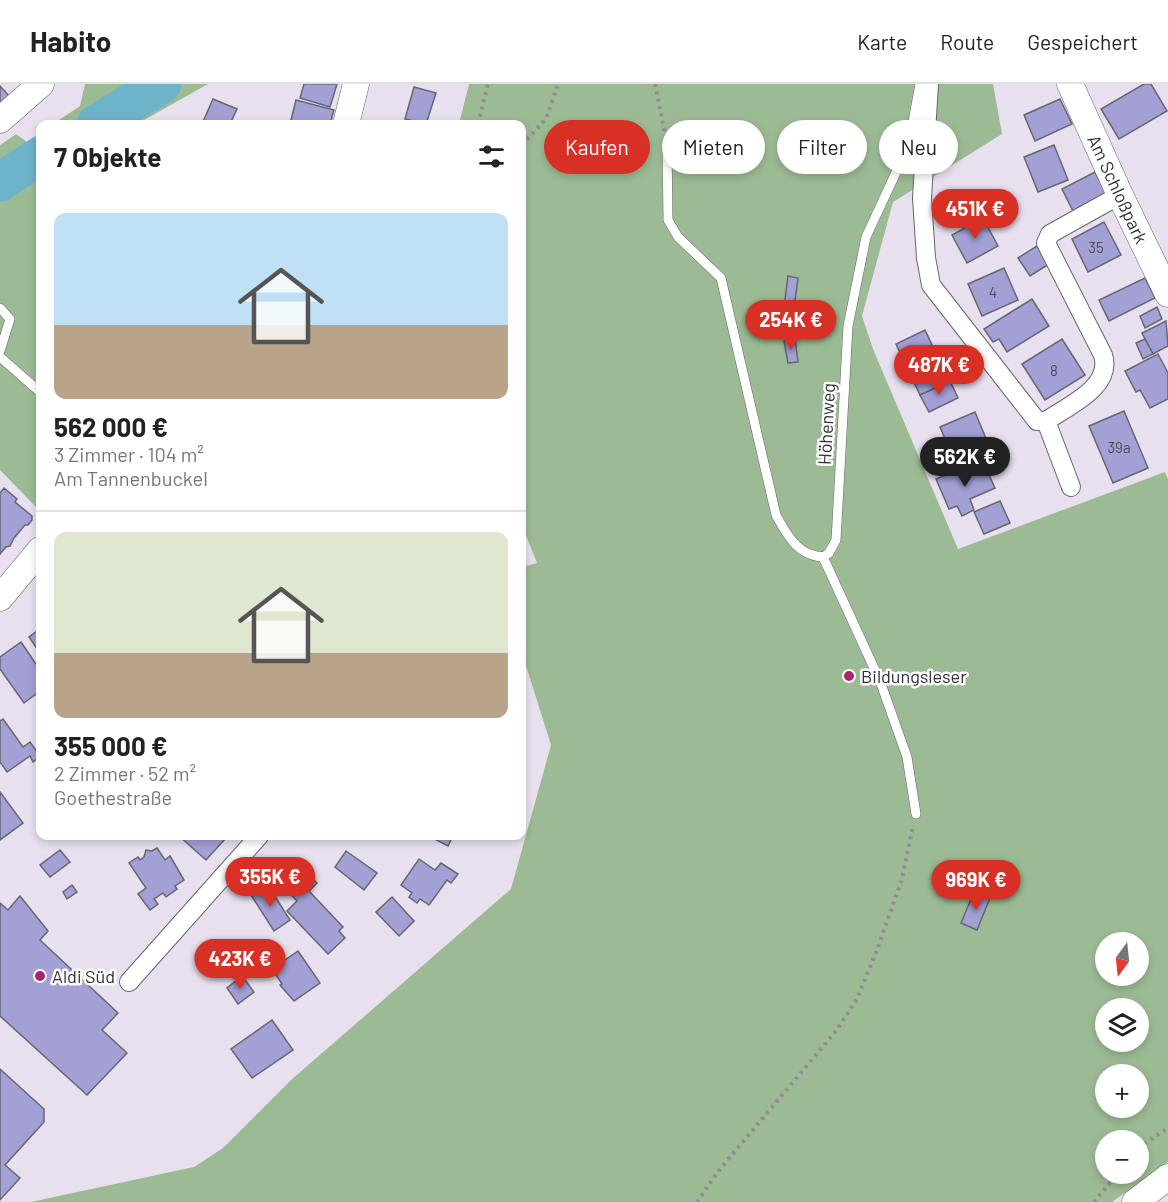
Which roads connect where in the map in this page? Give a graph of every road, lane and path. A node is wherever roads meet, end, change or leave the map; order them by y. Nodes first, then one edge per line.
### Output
1 (41, 84) edge
2 (356, 84) edge
3 (488, 84) edge
4 (558, 84) edge
5 (655, 84) edge
6 (920, 84) edge
7 (929, 84) edge
8 (1070, 84) edge
9 (0, 120) edge
10 (347, 120) edge
11 (479, 120) edge
12 (663, 120) edge
13 (526, 141) edge
14 (668, 174) edge
15 (1120, 195) junction
16 (1168, 294) edge
17 (0, 308) edge
18 (0, 351) edge
19 (0, 357) edge
20 (36, 388) edge
21 (1046, 422) junction
22 (1071, 487) dead end
23 (36, 555) edge
24 (823, 557) junction
25 (0, 598) edge
26 (916, 814) joint
27 (254, 840) edge
28 (129, 982) dead end
29 (1168, 1128) edge
30 (1149, 1141) edge
31 (1168, 1177) edge
32 (1109, 1184) edge
33 (697, 1202) edge
34 (1094, 1202) edge
35 (1135, 1202) edge

1 - 9 street
2 - 10 street
3 - 11 path
4 - 13 path
5 - 12 path
6 - 24 lane, Höhenweg
7 - 21 street
8 - 15 street, Am Schloßpark
14 - 24 lane
15 - 16 street, Am Schloßpark
15 - 21 street
17 - 18 lane
19 - 20 lane
21 - 22 street
23 - 25 street
24 - 26 lane
26 - 33 path
27 - 28 street
29 - 30 path
31 - 35 street
32 - 34 path

